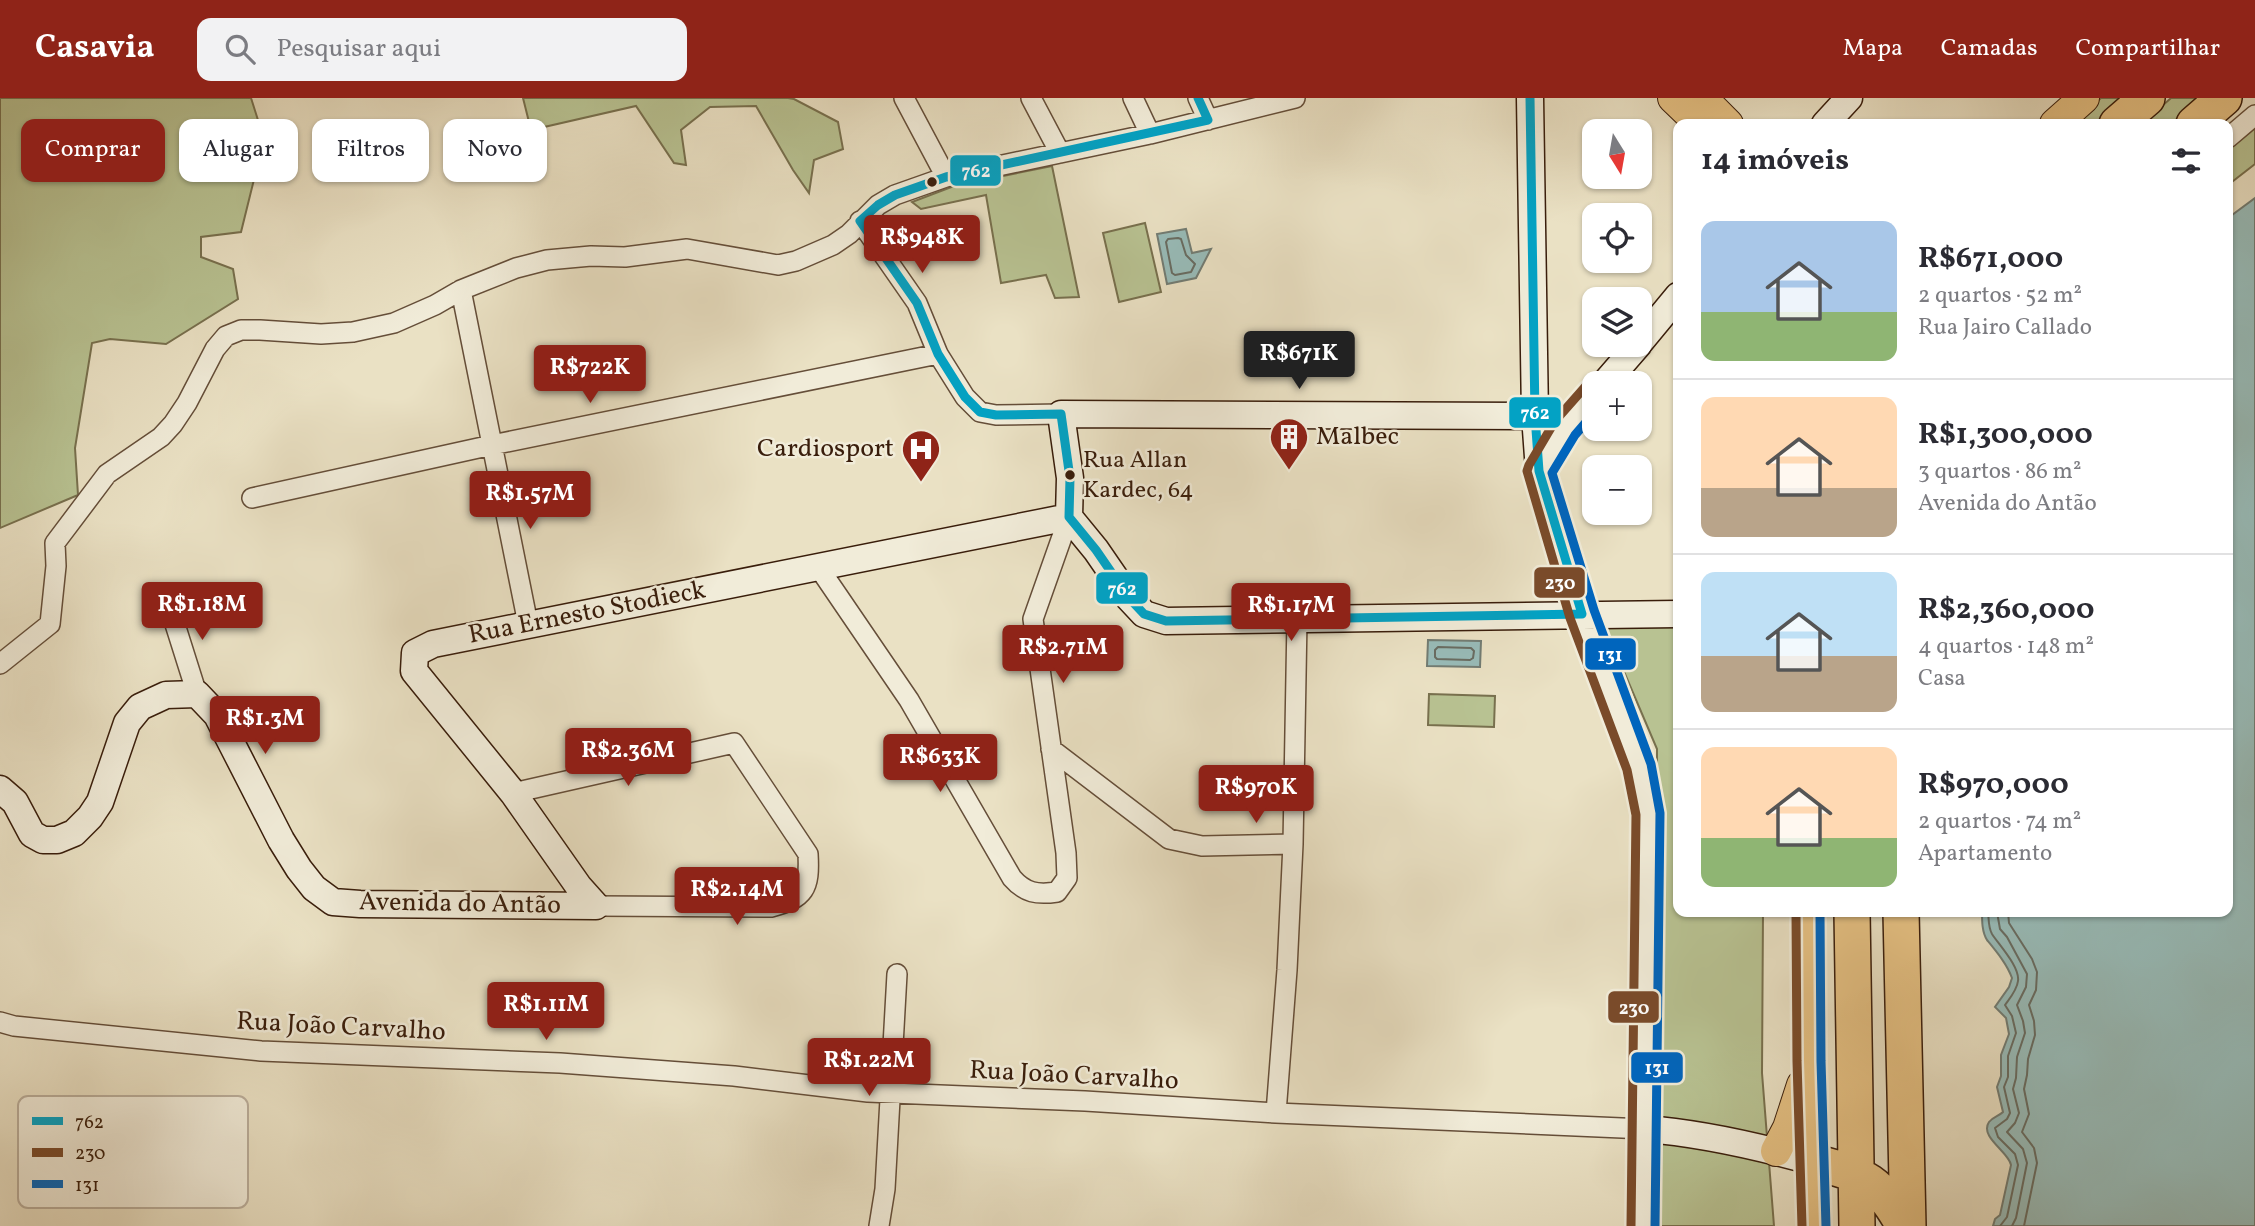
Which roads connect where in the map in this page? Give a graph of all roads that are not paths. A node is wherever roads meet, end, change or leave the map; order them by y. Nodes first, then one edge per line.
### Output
1 (904, 98) edge
2 (1031, 98) edge
3 (1133, 98) edge
4 (1198, 98) edge
5 (1295, 98) edge
6 (1530, 98) edge
7 (1673, 98) edge
8 (1702, 98) edge
9 (1849, 98) edge
10 (2084, 98) edge
11 (2147, 98) edge
12 (2224, 98) edge
13 (1246, 104) edge
14 (2255, 115) edge
15 (1695, 119) edge
16 (1723, 119) edge
17 (1830, 119) edge
18 (2061, 119) edge
19 (2123, 119) edge
20 (2200, 119) edge
21 (1208, 120) junction
22 (1150, 134) junction
23 (2233, 134) edge
24 (1060, 153) junction
25 (946, 177) junction
26 (860, 221) junction
27 (461, 290) junction
28 (1673, 302) edge
29 (1652, 328) edge
30 (937, 354) junction
31 (1628, 357) edge
32 (1615, 371) edge
33 (1582, 409) edge
34 (1062, 414) junction
35 (1535, 416) junction
36 (492, 445) junction
37 (1539, 471) junction
38 (252, 498) dead end
39 (1069, 517) junction
40 (819, 568) junction
41 (168, 602) dead end
42 (1582, 614) junction
43 (1673, 614) edge
44 (1297, 619) junction
45 (528, 624) junction
46 (0, 664) edge
47 (197, 694) junction
48 (1051, 749) junction
49 (0, 789) edge
50 (513, 793) junction
51 (1293, 844) junction
52 (596, 906) junction
53 (1808, 917) edge
54 (1852, 917) edge
55 (1901, 917) edge
56 (897, 974) dead end
57 (0, 1022) edge
58 (1809, 1062) junction
59 (889, 1093) junction
60 (1276, 1113) junction
61 (1644, 1129) junction
62 (1776, 1152) junction
63 (1811, 1161) junction
64 (1856, 1173) junction
65 (878, 1226) edge
66 (1643, 1226) edge
67 (1814, 1226) edge
68 (1857, 1226) edge
69 (1906, 1226) edge

1 - 25 street
2 - 24 street
3 - 22 street
4 - 21 street
5 - 13 street
6 - 35 street
7 - 15 main road
8 - 16 main road
9 - 17 street
10 - 18 main road
11 - 19 highway
12 - 20 highway
13 - 21 street
14 - 23 street
21 - 22 street
22 - 24 street
24 - 25 street
25 - 26 street
26 - 27 street
26 - 30 street
27 - 36 street
27 - 46 street
28 - 29 street
30 - 34 street
30 - 36 street
31 - 32 street
33 - 37 street
34 - 35 street
34 - 39 street
35 - 37 street
36 - 38 street
36 - 45 street
37 - 42 street
39 - 40 street, Rua Ernesto Stodieck
39 - 44 street
39 - 48 street
40 - 45 street, Rua Ernesto Stodieck
40 - 48 street
41 - 47 street
42 - 43 street
42 - 44 street
42 - 61 street
44 - 51 street
45 - 50 street, Rua Ernesto Stodieck
47 - 49 street
47 - 52 street, Avenida do Antão
48 - 51 street
50 - 52 street, Rua Ernesto Stodieck
50 - 52 street
51 - 60 street
53 - 58 main road
54 - 64 highway
55 - 69 highway
56 - 59 street
57 - 59 street, Rua João Carvalho
58 - 62 main road
58 - 63 main road
59 - 60 street, Rua João Carvalho
59 - 65 street
60 - 61 street, Rua João Carvalho
61 - 62 street
61 - 66 street
62 - 63 street
63 - 64 highway
63 - 67 main road
64 - 68 highway
64 - 69 highway

